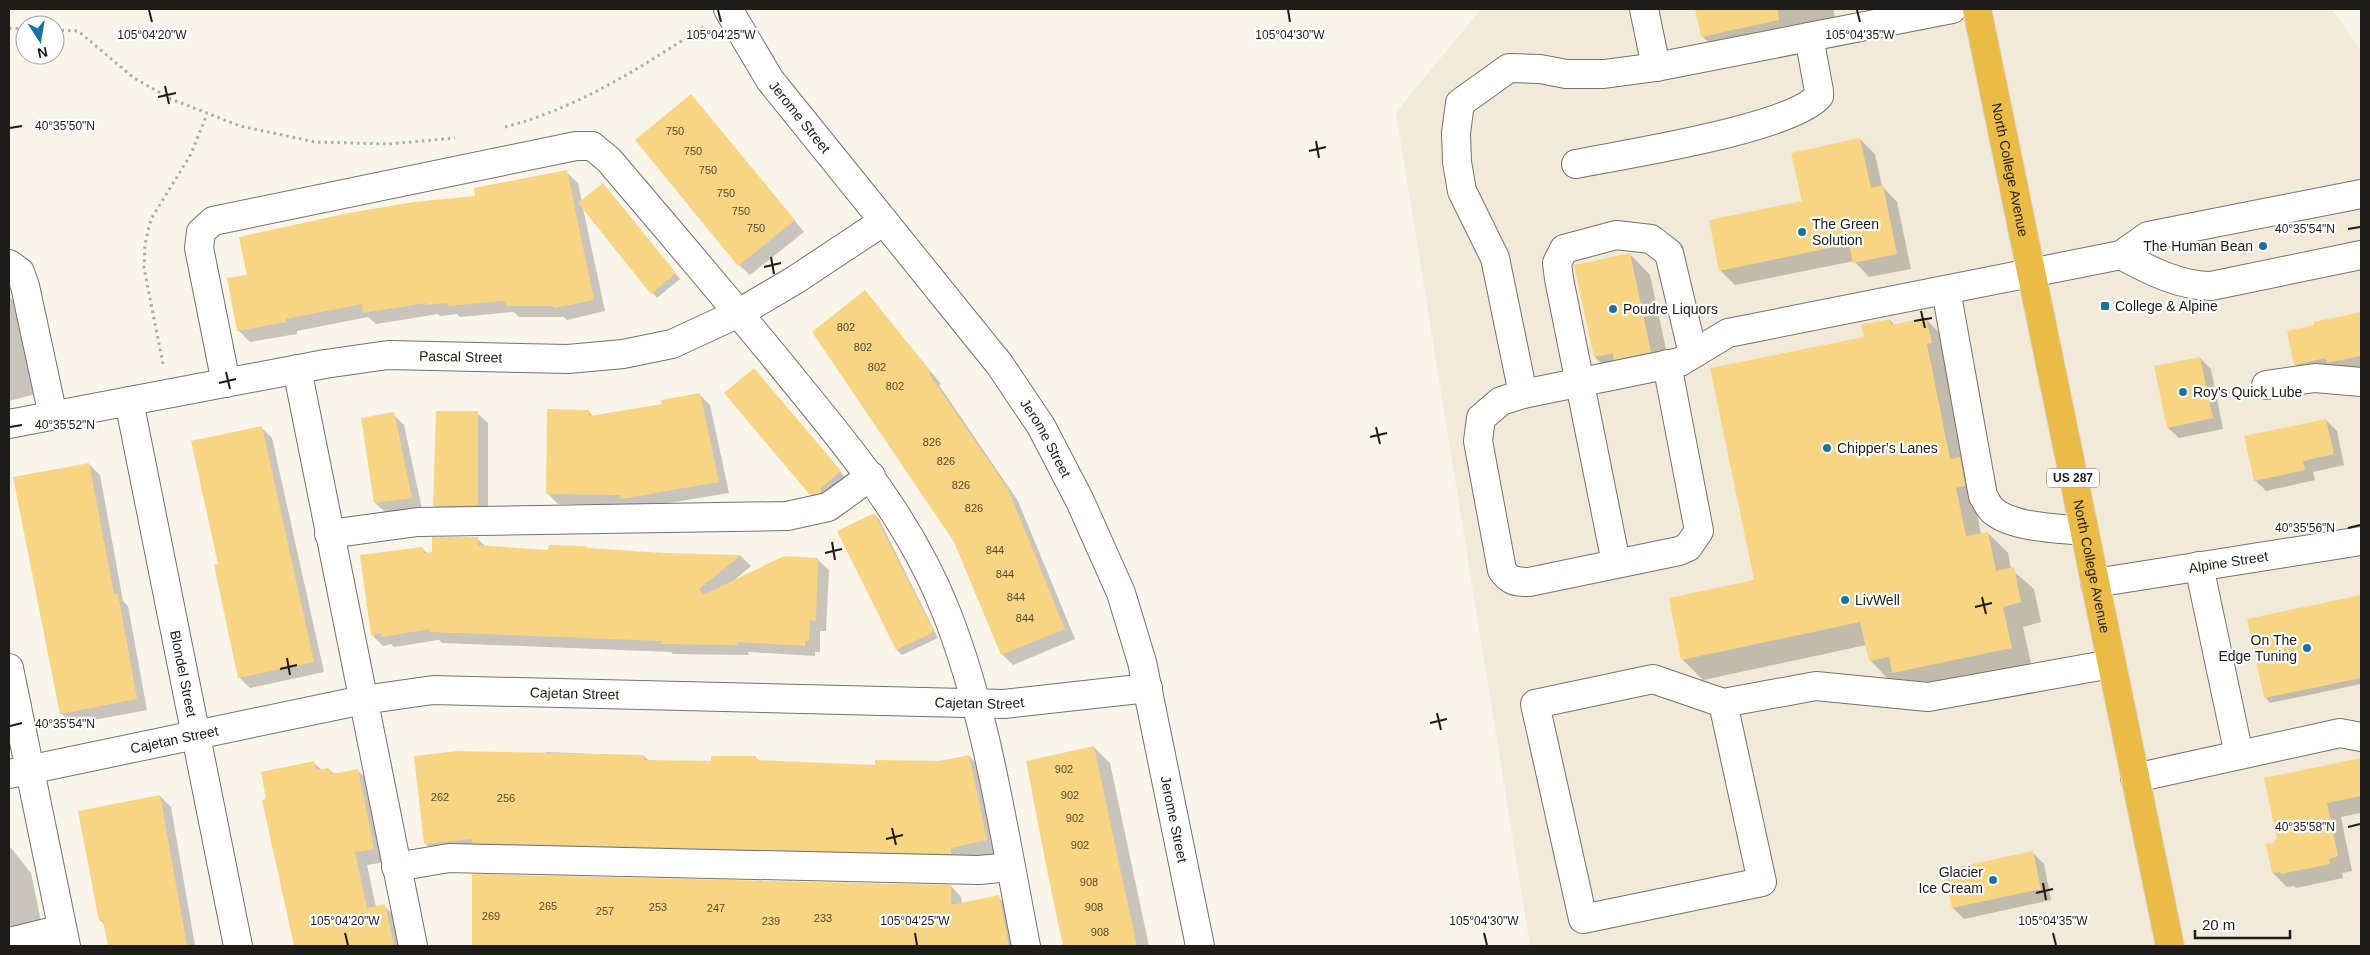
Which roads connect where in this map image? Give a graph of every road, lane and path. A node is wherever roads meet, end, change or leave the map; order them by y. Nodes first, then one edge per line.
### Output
1 (1644, 9) edge
2 (1952, 9) edge
3 (1978, 9) edge
4 (729, 10) edge
5 (1877, 16) edge
6 (65, 30) edge
7 (1809, 37) junction
8 (1656, 67) junction
9 (207, 114) junction
10 (503, 128) dead end
11 (462, 137) dead end
12 (1576, 164) dead end
13 (2361, 194) edge
14 (884, 221) junction
15 (2121, 255) junction
16 (2361, 256) edge
17 (9, 264) edge
18 (2032, 272) junction
19 (1946, 290) junction
20 (739, 313) junction
21 (1693, 354) junction
22 (1667, 364) junction
23 (297, 369) junction
24 (164, 370) dead end
25 (1581, 382) junction
26 (2361, 382) edge
27 (226, 383) junction
28 (2266, 384) dead end
29 (1523, 394) junction
30 (129, 401) junction
31 (53, 416) junction
32 (9, 424) edge
33 (871, 476) junction
34 (2084, 531) junction
35 (329, 534) junction
36 (2361, 541) edge
37 (1616, 563) junction
38 (2199, 566) junction
39 (2095, 583) junction
40 (2111, 664) junction
41 (9, 668) edge
42 (1148, 688) junction
43 (363, 700) junction
44 (1722, 703) junction
45 (977, 704) junction
46 (196, 736) junction
47 (2361, 737) edge
48 (2239, 755) junction
49 (19, 772) edge
50 (2134, 778) junction
51 (396, 867) junction
52 (1010, 867) junction
53 (64, 938) edge
54 (9, 942) edge
55 (238, 946) edge
56 (412, 946) edge
57 (1026, 946) edge
58 (1200, 946) edge
59 (2170, 946) edge

1 - 8 street
2 - 5 street
3 - 18 highway, North College Avenue / US 287
4 - 10 path
4 - 14 street, Jerome Street
5 - 7 street
6 - 9 path
7 - 8 street
7 - 12 street
8 - 29 street
9 - 11 path
9 - 24 path
13 - 15 street
14 - 20 street, Pascal Street
14 - 42 street, Jerome Street
15 - 16 street
15 - 18 street
17 - 31 street
18 - 19 street
18 - 34 highway, North College Avenue / US 287
19 - 21 street
19 - 34 street
20 - 23 street, Pascal Street
20 - 27 street
20 - 33 street
21 - 22 street
21 - 25 street
22 - 25 street
22 - 37 street
23 - 27 street, Pascal Street
23 - 35 street
25 - 29 street
25 - 37 street
26 - 28 street
27 - 30 street, Pascal Street
29 - 37 street
30 - 31 street, Pascal Street
30 - 46 street, Blondel Street
31 - 32 street, Pascal Street
33 - 35 street
33 - 45 street
34 - 39 highway, North College Avenue / US 287
35 - 43 street
36 - 38 street, Alpine Street
38 - 39 street, Alpine Street
38 - 48 street
39 - 40 highway, North College Avenue / US 287
40 - 44 street
40 - 50 highway, North College Avenue / US 287
41 - 49 street
42 - 45 street, Cajetan Street
42 - 58 street, Jerome Street
43 - 45 street, Cajetan Street
43 - 46 street, Cajetan Street
43 - 51 street
44 - 44 street
45 - 52 street
46 - 49 street, Cajetan Street
46 - 55 street, Blondel Street
47 - 48 street
48 - 50 street
49 - 53 street
50 - 59 highway, North College Avenue / US 287
51 - 52 street
51 - 56 street
52 - 57 street
53 - 54 street

